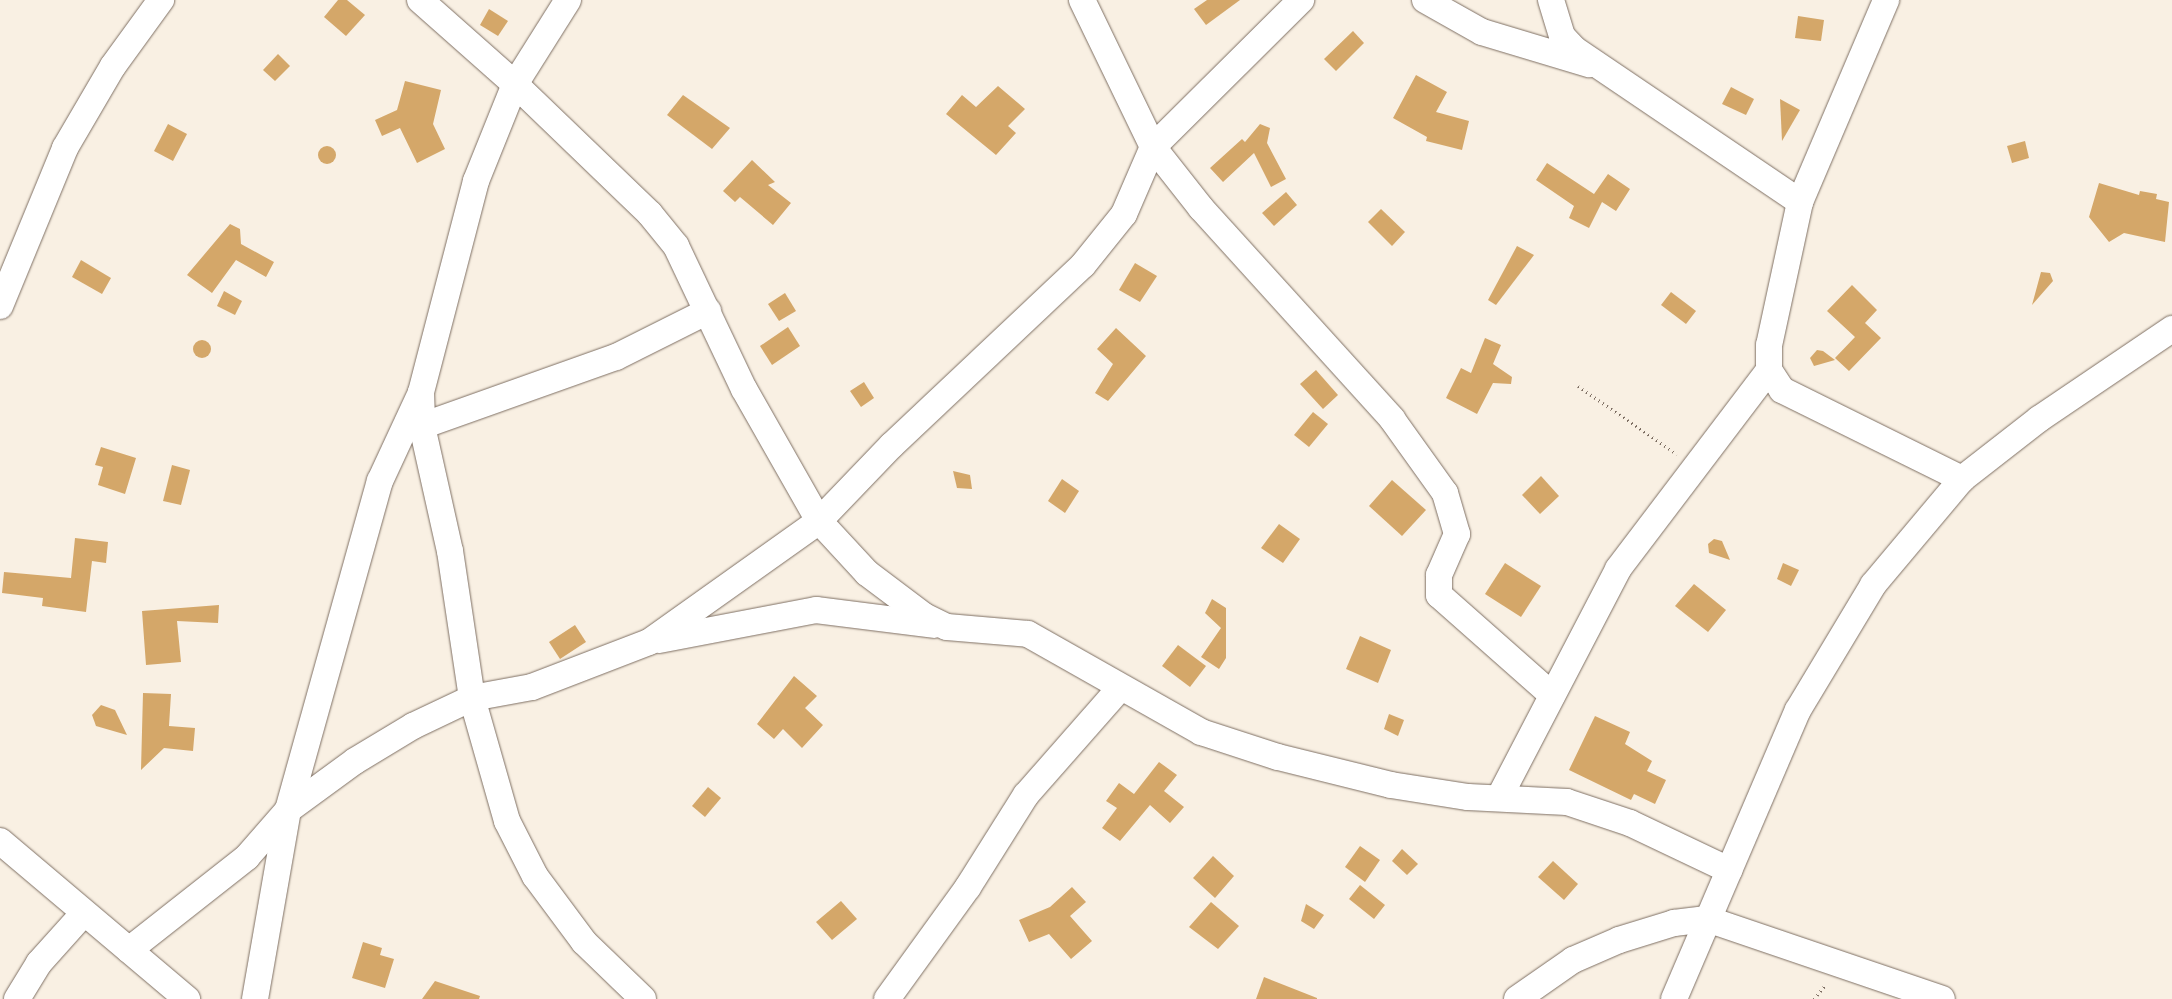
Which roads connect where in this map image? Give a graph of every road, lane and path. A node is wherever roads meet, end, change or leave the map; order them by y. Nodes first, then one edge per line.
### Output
1 (161, 0) edge
2 (420, 0) edge
3 (568, 0) edge
4 (1082, 0) edge
5 (1301, 0) edge
6 (1425, 0) edge
7 (1551, 0) edge
8 (1886, 0) edge
9 (1601, 68) junction
10 (515, 84) junction
11 (1153, 147) junction
12 (1800, 202) junction
13 (0, 306) edge
14 (708, 311) junction
15 (2172, 329) edge
16 (1769, 370) junction
17 (1578, 386) dead end
18 (421, 392) junction
19 (422, 426) junction
20 (1962, 479) junction
21 (1677, 492) junction
22 (819, 522) junction
23 (947, 626) junction
24 (649, 642) junction
25 (1119, 689) junction
26 (1552, 695) junction
27 (472, 698) junction
28 (1499, 798) junction
29 (288, 810) junction
30 (0, 841) edge
31 (1729, 870) junction
32 (84, 914) junction
33 (1707, 919) junction
34 (129, 950) junction
35 (17, 999) edge
36 (187, 999) edge
37 (255, 999) edge
38 (643, 999) edge
39 (888, 999) edge
40 (1517, 999) edge
41 (1674, 999) edge
42 (1942, 999) edge

1 - 13 street
2 - 10 street
3 - 10 street
4 - 11 street
5 - 11 street
6 - 9 street
7 - 9 street
8 - 12 street
9 - 12 street
10 - 14 street
10 - 18 street
11 - 22 street
11 - 26 street
12 - 16 street
14 - 19 street
14 - 22 street
15 - 20 street
16 - 20 street
16 - 21 street
17 - 21 path
18 - 19 street
18 - 29 street
19 - 27 street
20 - 31 street
21 - 26 street
22 - 23 street
22 - 24 street
23 - 24 street
23 - 25 street
24 - 27 street
25 - 28 street
25 - 39 street
26 - 28 street
27 - 29 street
27 - 38 street
28 - 31 street
29 - 34 street
29 - 37 street
30 - 32 street
31 - 33 street
32 - 34 street
32 - 35 street
33 - 40 street
33 - 41 street
33 - 42 street
34 - 36 street

